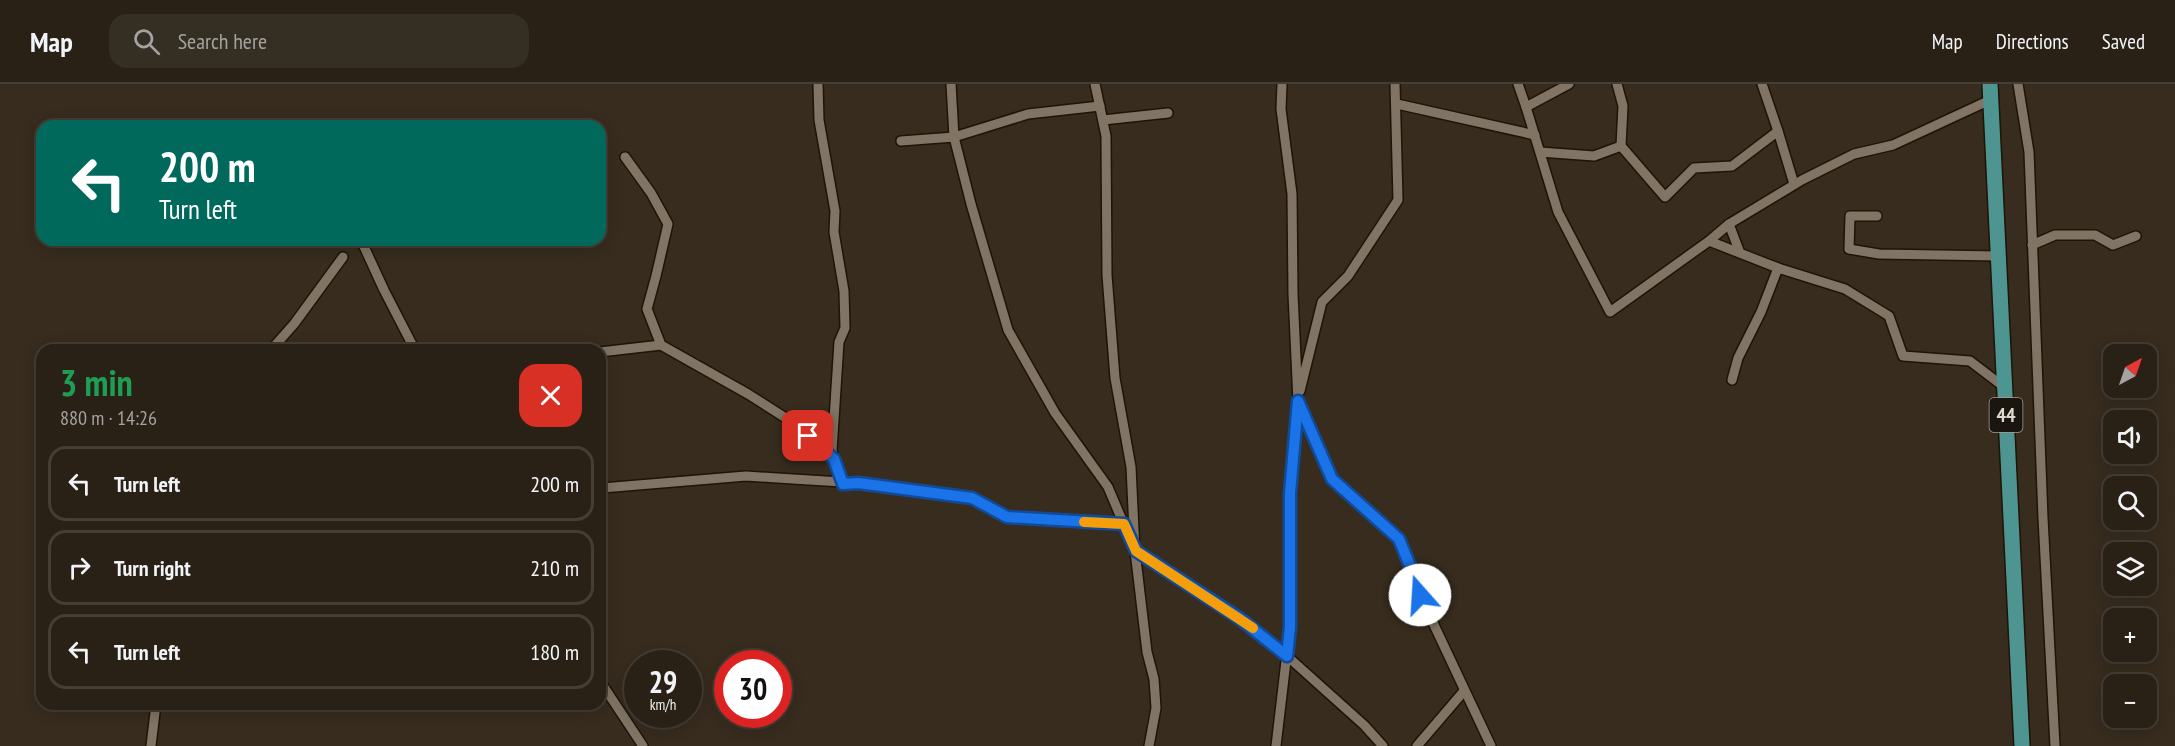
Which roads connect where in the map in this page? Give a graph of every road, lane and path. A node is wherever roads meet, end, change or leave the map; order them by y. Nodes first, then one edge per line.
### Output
1 (818, 84) edge
2 (951, 84) edge
3 (1095, 84) edge
4 (1282, 84) edge
5 (1395, 84) edge
6 (1518, 84) edge
7 (1569, 84) edge
8 (1617, 84) edge
9 (1762, 84) edge
10 (1990, 84) edge
11 (2018, 84) edge
12 (1990, 100) junction
13 (1397, 104) junction
14 (1100, 106) junction
15 (1526, 107) junction
16 (1168, 113) dead end
17 (1103, 120) junction
18 (1778, 131) junction
19 (1534, 135) junction
20 (954, 137) junction
21 (902, 141) dead end
22 (1621, 146) junction
23 (1540, 152) junction
24 (625, 157) dead end
25 (1794, 184) junction
26 (1877, 216) dead end
27 (1729, 224) junction
28 (2136, 236) dead end
29 (1709, 241) junction
30 (2032, 244) junction
31 (364, 246) edge
32 (1740, 253) junction
33 (1998, 256) junction
34 (343, 257) dead end
35 (1778, 268) junction
36 (276, 344) edge
37 (412, 344) edge
38 (661, 345) junction
39 (606, 351) edge
40 (1732, 380) dead end
41 (2004, 387) junction
42 (1298, 401) junction
43 (834, 459) junction
44 (843, 484) junction
45 (606, 488) edge
46 (1129, 525) junction
47 (1136, 551) junction
48 (1287, 656) junction
49 (606, 690) edge
50 (1464, 691) junction
51 (155, 710) edge
52 (151, 746) edge
53 (643, 746) edge
54 (1149, 746) edge
55 (1276, 746) edge
56 (1383, 746) edge
57 (1417, 746) edge
58 (1491, 746) edge
59 (2022, 746) edge
60 (2055, 746) edge

1 - 43 street
2 - 20 street
3 - 14 street
4 - 42 street
5 - 13 street
6 - 15 street
7 - 15 street
8 - 22 street
9 - 18 street
10 - 12 main road, 44
11 - 30 street, 44
12 - 25 street
12 - 33 main road, 44
13 - 19 street
13 - 42 street
14 - 17 street
14 - 20 street
15 - 19 street
16 - 17 street
17 - 46 street
18 - 22 street
18 - 25 street
19 - 23 street
20 - 21 street
20 - 46 street
22 - 23 street
23 - 29 street
24 - 38 street
25 - 27 street
26 - 33 street
27 - 29 street
27 - 32 street
28 - 30 street
29 - 32 street
30 - 60 street, 44
31 - 37 street
32 - 35 street
33 - 41 main road, 44
34 - 36 street
35 - 40 street
35 - 41 street
38 - 39 street
38 - 43 street
41 - 59 main road, 44
42 - 48 street
42 - 50 street
43 - 44 street
44 - 45 street
44 - 46 street
46 - 47 street
47 - 48 street
47 - 54 street
48 - 55 street
48 - 56 street
49 - 53 street
50 - 57 street
50 - 58 street
51 - 52 street

